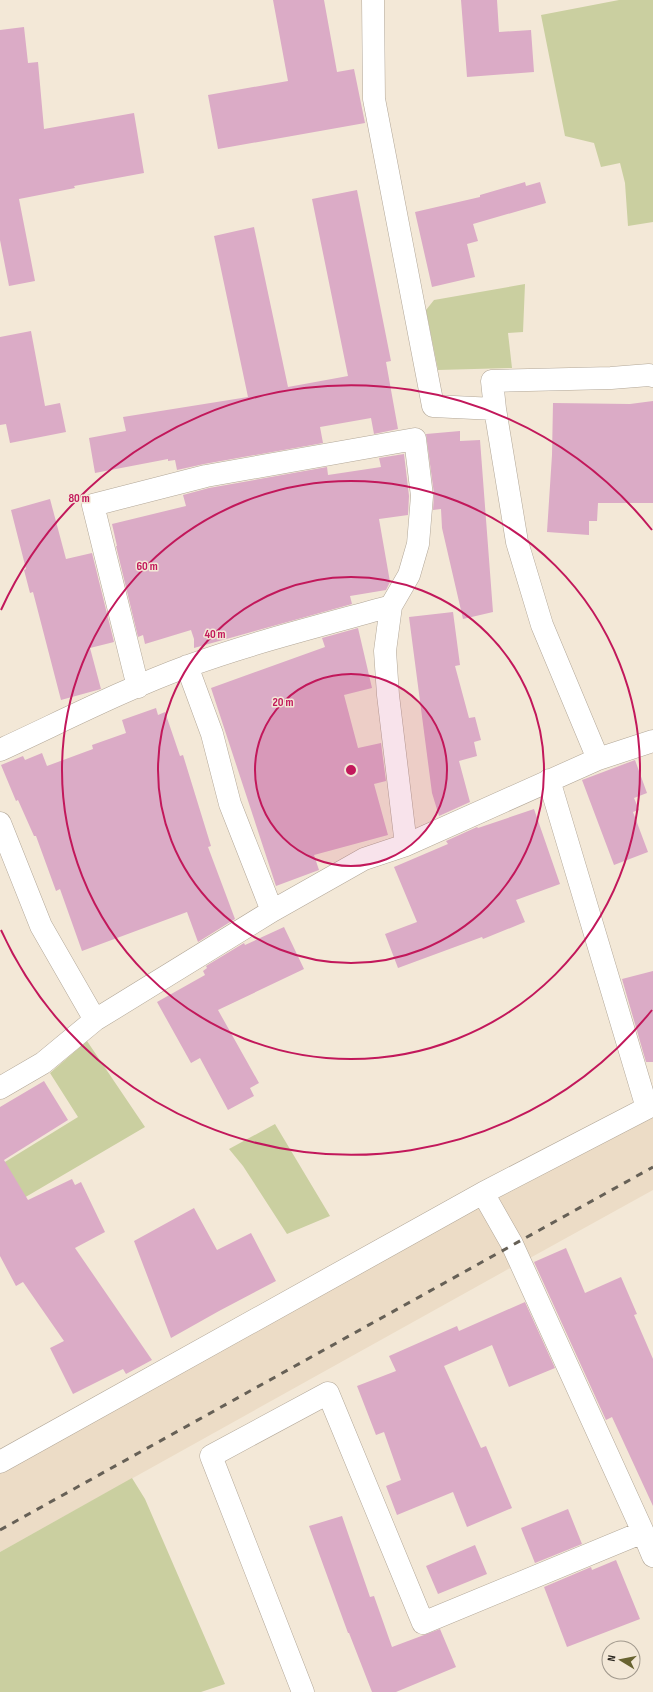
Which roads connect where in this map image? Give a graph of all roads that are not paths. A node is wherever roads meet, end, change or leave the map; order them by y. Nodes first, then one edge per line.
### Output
1 (373, 0) edge
2 (653, 376) edge
3 (495, 410) junction
4 (391, 606) junction
5 (187, 666) junction
6 (138, 687) junction
7 (653, 741) edge
8 (0, 750) edge
9 (598, 759) junction
10 (548, 780) junction
11 (0, 823) edge
12 (406, 845) junction
13 (272, 911) junction
14 (95, 1020) junction
15 (0, 1088) edge
16 (483, 1193) junction
17 (0, 1462) edge
18 (643, 1532) junction
19 (653, 1556) edge
20 (302, 1692) edge

1 - 3 street
2 - 3 street
3 - 9 street
4 - 5 street
4 - 6 street
4 - 12 street
5 - 6 street
5 - 13 street
6 - 8 street
7 - 9 street
9 - 10 street
10 - 12 street
10 - 16 street
11 - 14 street
12 - 13 street
13 - 14 street
14 - 15 street
16 - 17 street
16 - 18 street
18 - 19 street
18 - 20 street

